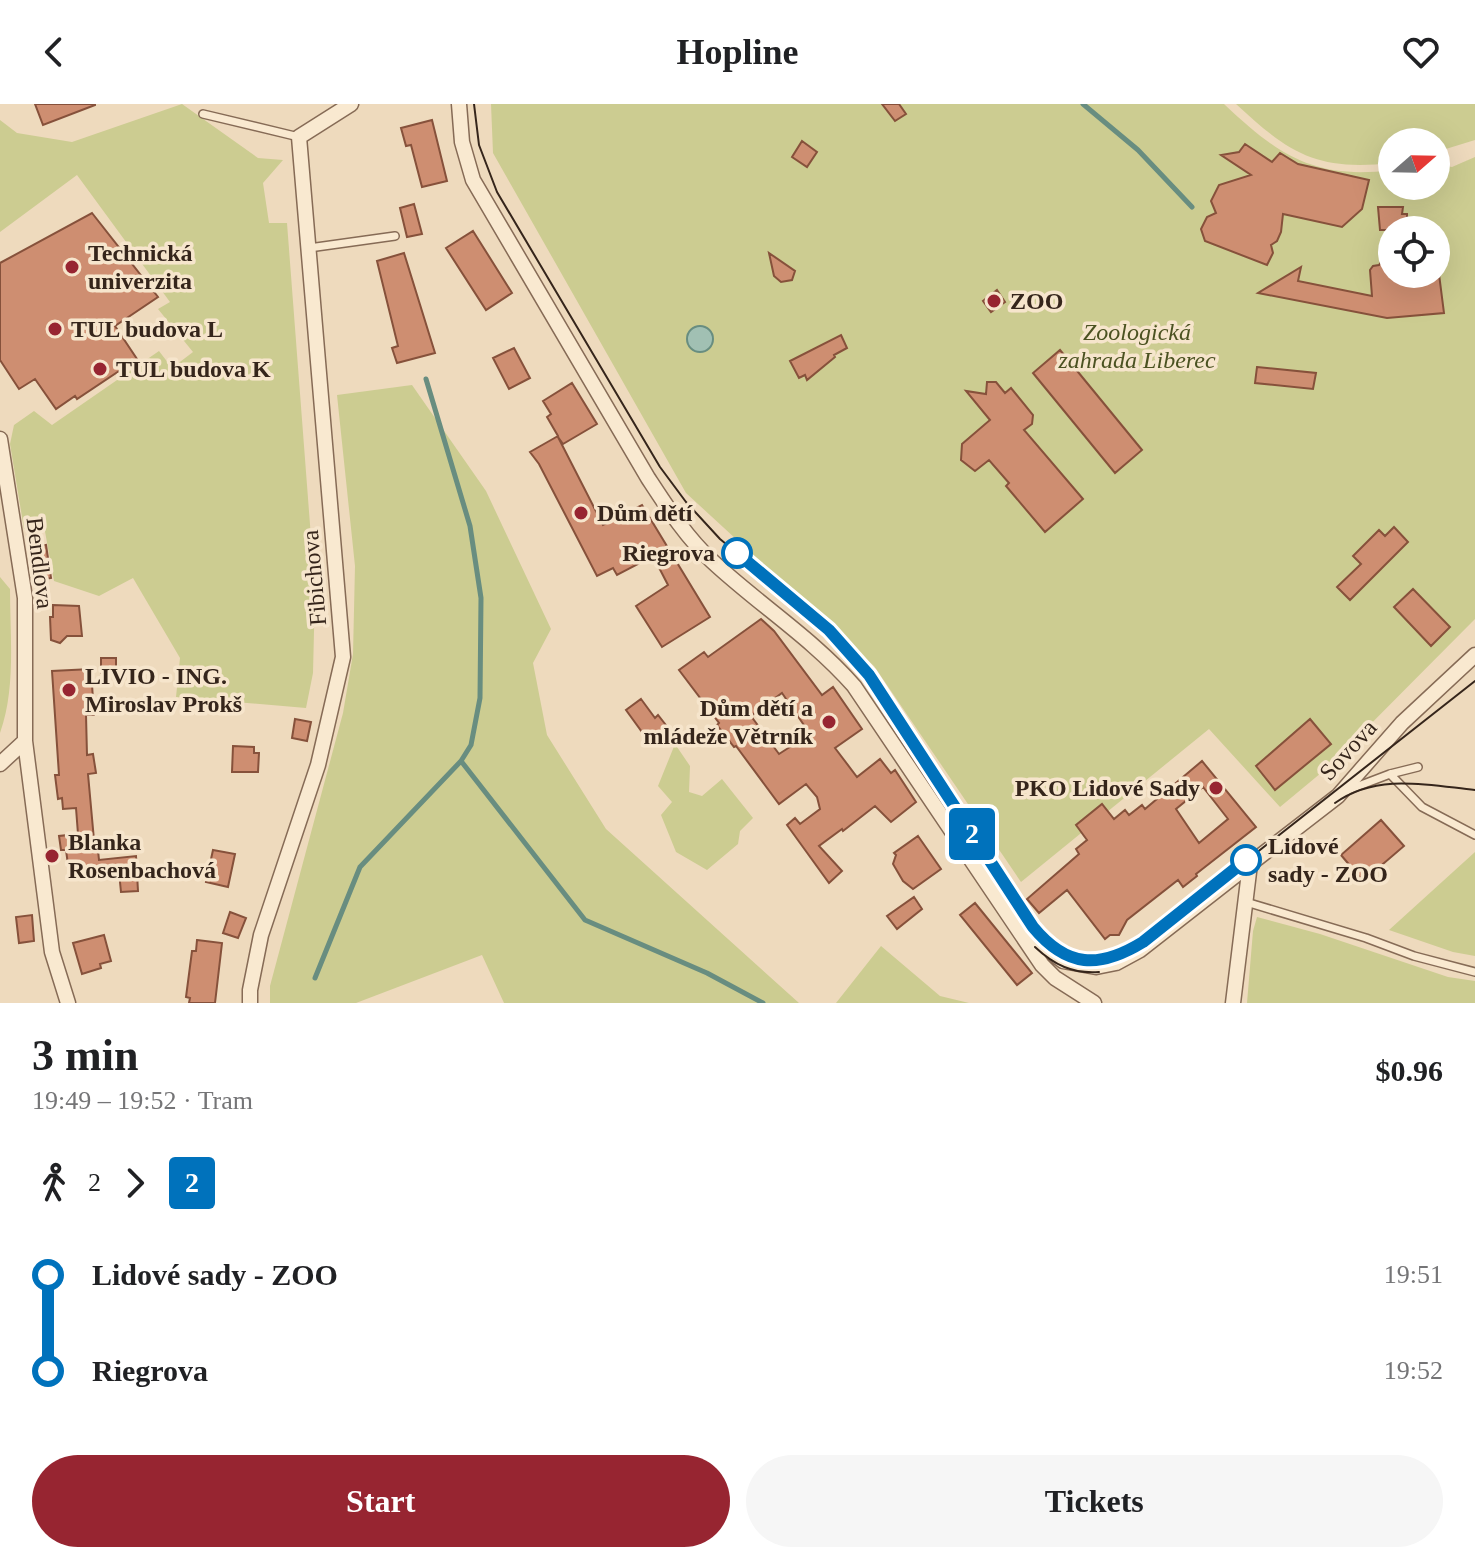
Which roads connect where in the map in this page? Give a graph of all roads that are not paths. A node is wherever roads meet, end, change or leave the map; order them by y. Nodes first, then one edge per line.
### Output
1 (351, 104) edge
2 (459, 104) edge
3 (203, 114) dead end
4 (299, 137) junction
5 (395, 236) dead end
6 (309, 248) junction
7 (0, 439) edge
8 (1475, 655) edge
9 (25, 741) junction
10 (0, 764) edge
11 (1418, 767) dead end
12 (1390, 774) junction
13 (1338, 796) junction
14 (1475, 835) edge
15 (1250, 866) junction
16 (1246, 902) junction
17 (1012, 922) junction
18 (1475, 972) edge
19 (68, 1003) edge
20 (250, 1003) edge
21 (1094, 1003) edge
22 (1233, 1003) edge

1 - 4 street
2 - 17 street
3 - 4 lane
4 - 6 street, Fibichova
5 - 6 lane
6 - 20 street, Fibichova
7 - 9 street, Bendlova
8 - 13 street, Sovova
9 - 10 street
9 - 19 street, Bendlova
11 - 12 lane
12 - 13 lane
12 - 14 lane
13 - 15 street, Sovova
15 - 16 street
15 - 17 street, Sovova
16 - 18 lane
16 - 22 street
17 - 21 street

